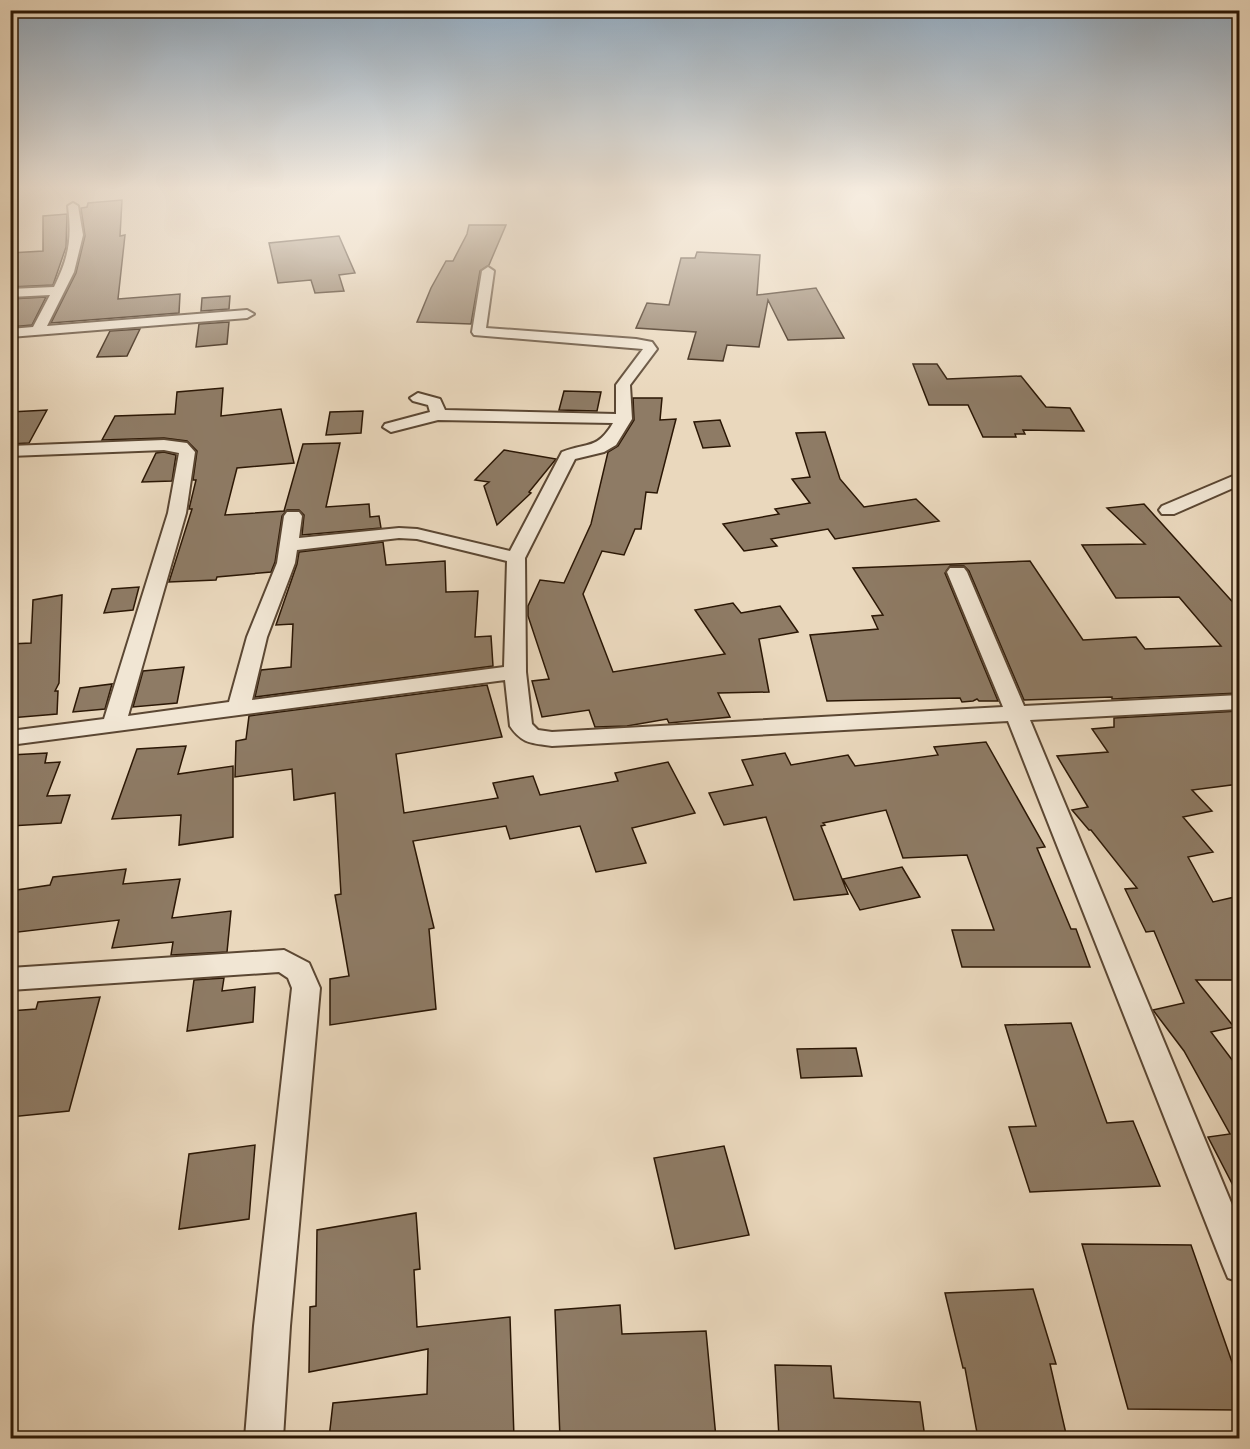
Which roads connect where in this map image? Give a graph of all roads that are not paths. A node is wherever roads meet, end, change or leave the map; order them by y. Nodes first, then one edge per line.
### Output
1 (72, 256) edge
2 (488, 271) dead end
3 (58, 291) junction
4 (10, 293) edge
5 (247, 314) dead end
6 (38, 331) junction
7 (10, 333) edge
8 (418, 398) dead end
9 (438, 415) junction
10 (624, 419) junction
11 (391, 427) dead end
12 (10, 451) edge
13 (1239, 478) edge
14 (1168, 510) dead end
15 (293, 516) dead end
16 (290, 545) junction
17 (516, 558) junction
18 (957, 572) dead end
19 (515, 672) junction
20 (1239, 702) edge
21 (239, 707) junction
22 (1018, 715) junction
23 (114, 724) junction
24 (10, 738) edge
25 (10, 979) edge
26 (1239, 1266) edge
27 (264, 1438) edge

1 - 3 street
2 - 10 street
3 - 4 street
3 - 6 street
5 - 6 street
6 - 7 street
8 - 9 street
9 - 10 street
9 - 11 street
10 - 17 street
12 - 23 street
13 - 14 street
15 - 16 street
16 - 17 street
16 - 21 street
17 - 19 street
18 - 22 street
19 - 21 street
19 - 22 street
20 - 22 street
21 - 23 street
22 - 26 street
23 - 24 street
25 - 27 street

